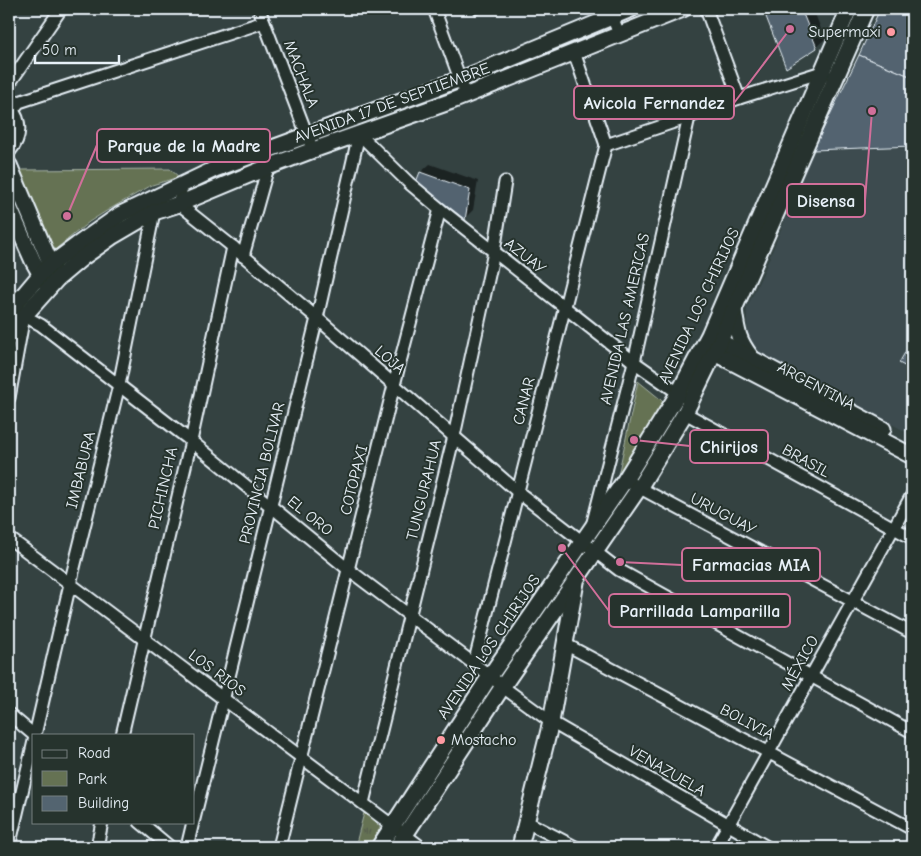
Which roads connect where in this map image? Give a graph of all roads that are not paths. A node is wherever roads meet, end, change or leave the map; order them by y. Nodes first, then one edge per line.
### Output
1 (61, 9) edge
2 (259, 9) edge
3 (434, 9) edge
4 (631, 9) edge
5 (683, 9) edge
6 (706, 9) edge
7 (849, 9) edge
8 (866, 9) edge
9 (611, 13) edge
10 (264, 22) junction
11 (618, 34) junction
12 (574, 52) junction
13 (822, 72) junction
14 (837, 78) junction
15 (460, 79) junction
16 (9, 84) edge
17 (466, 95) junction
18 (738, 98) junction
19 (10, 111) edge
20 (688, 117) junction
21 (359, 134) junction
22 (308, 136) junction
23 (606, 145) junction
24 (9, 149) edge
25 (313, 150) junction
26 (9, 165) edge
27 (268, 167) junction
28 (505, 182) dead end
29 (182, 185) junction
30 (179, 204) junction
31 (9, 207) edge
32 (440, 209) junction
33 (154, 212) junction
34 (232, 247) junction
35 (494, 252) junction
36 (243, 256) junction
37 (49, 276) junction
38 (564, 307) junction
39 (734, 310) junction
40 (13, 311) edge
41 (317, 318) junction
42 (9, 338) edge
43 (712, 344) junction
44 (752, 359) junction
45 (634, 362) junction
46 (394, 385) junction
47 (119, 386) junction
48 (9, 398) edge
49 (685, 403) junction
50 (454, 436) junction
51 (191, 441) junction
52 (912, 445) edge
53 (912, 456) edge
54 (625, 480) junction
55 (639, 488) junction
56 (518, 492) junction
57 (912, 495) edge
58 (270, 505) junction
59 (894, 528) junction
60 (592, 529) junction
61 (9, 538) edge
62 (912, 538) edge
63 (582, 542) junction
64 (595, 552) junction
65 (349, 570) junction
66 (578, 577) junction
67 (70, 584) junction
68 (853, 602) junction
69 (410, 616) junction
70 (547, 621) junction
71 (568, 628) junction
72 (912, 633) edge
73 (144, 639) junction
74 (566, 644) junction
75 (474, 664) junction
76 (490, 676) junction
77 (811, 677) junction
78 (503, 686) junction
79 (223, 698) junction
80 (9, 714) edge
81 (552, 722) junction
82 (912, 732) edge
83 (34, 734) edge
84 (35, 734) edge
85 (122, 734) edge
86 (32, 749) edge
87 (769, 752) junction
88 (302, 758) junction
89 (363, 803) junction
90 (195, 813) edge
91 (527, 822) junction
92 (102, 824) edge
93 (142, 824) edge
94 (192, 824) edge
95 (393, 825) junction
96 (728, 826) junction
97 (912, 829) edge
98 (401, 841) edge
99 (9, 847) edge
100 (96, 847) edge
101 (170, 847) edge
102 (187, 847) edge
103 (280, 847) edge
104 (379, 847) edge
105 (422, 847) edge
106 (520, 847) edge
107 (576, 847) edge
108 (716, 847) edge
109 (767, 847) edge

1 - 16 street
2 - 10 street, MACHALA
3 - 15 street
4 - 9 street, AVENIDA 17 DE SEPTIEMBRE
5 - 11 street, AVENIDA 17 DE SEPTIEMBRE
6 - 18 street
7 - 13 street, AVENIDA LOS CHIRIJOS
8 - 14 street, AVENIDA LOS CHIRIJOS
9 - 11 street
9 - 15 street, AVENIDA 17 DE SEPTIEMBRE
10 - 19 street
10 - 22 street, MACHALA
11 - 12 street, AVENIDA 17 DE SEPTIEMBRE
12 - 17 street, AVENIDA 17 DE SEPTIEMBRE
12 - 23 street
13 - 14 street
13 - 18 street
13 - 43 street, AVENIDA LOS CHIRIJOS
14 - 39 street, AVENIDA LOS CHIRIJOS
15 - 17 street
15 - 22 street, AVENIDA 17 DE SEPTIEMBRE
17 - 21 street, AVENIDA 17 DE SEPTIEMBRE
18 - 20 street
19 - 24 street
20 - 23 street
20 - 45 street, AVENIDA LAS AMERICAS
21 - 25 street, AVENIDA 17 DE SEPTIEMBRE
21 - 32 street, AZUAY
21 - 41 street, PROVINCIA BOLIVAR
22 - 25 street, MACHALA
22 - 29 street, AVENIDA 17 DE SEPTIEMBRE
23 - 38 street, CANAR
25 - 27 street, AVENIDA 17 DE SEPTIEMBRE
26 - 37 street
27 - 30 street, AVENIDA 17 DE SEPTIEMBRE
27 - 36 street
28 - 35 street, TUNGURAHUA
29 - 30 street
29 - 37 street, AVENIDA 17 DE SEPTIEMBRE
30 - 33 street, AVENIDA 17 DE SEPTIEMBRE
30 - 34 street, LOJA
31 - 37 street
32 - 35 street, AZUAY
32 - 46 street, COTOPAXI
33 - 37 street, AVENIDA 17 DE SEPTIEMBRE
33 - 47 street, IMBABURA
34 - 36 street, LOJA
34 - 51 street, PICHINCHA
35 - 38 street, AZUAY
35 - 50 street, TUNGURAHUA
36 - 41 street, LOJA
37 - 40 street, AVENIDA 17 DE SEPTIEMBRE
38 - 45 street, AZUAY
38 - 56 street, CANAR
39 - 43 street, AVENIDA LOS CHIRIJOS
39 - 44 street
40 - 42 street, AVENIDA 17 DE SEPTIEMBRE
40 - 47 street, EL ORO
40 - 48 street
41 - 46 street, LOJA
41 - 58 street, PROVINCIA BOLIVAR
43 - 44 street, ARGENTINA
43 - 49 street, AVENIDA LOS CHIRIJOS
43 - 53 street, ARGENTINA
44 - 52 street, ARGENTINA
45 - 49 street, AZUAY
45 - 60 street, AVENIDA LAS AMERICAS
46 - 50 street, LOJA
46 - 65 street, COTOPAXI
47 - 51 street, EL ORO
47 - 67 street, IMBABURA
49 - 54 street, AVENIDA LOS CHIRIJOS
49 - 55 street, AVENIDA LOS CHIRIJOS
49 - 59 street, BRASIL
50 - 56 street, LOJA
50 - 69 street, TUNGURAHUA
51 - 58 street, EL ORO
51 - 73 street, PICHINCHA
54 - 55 street, URUGUAY
54 - 60 street, AVENIDA LOS CHIRIJOS
55 - 64 street, AVENIDA LOS CHIRIJOS
55 - 68 street, URUGUAY
56 - 63 street, LOJA
56 - 75 street, CANAR
57 - 59 street, MÉXICO
58 - 65 street, EL ORO
58 - 79 street, PROVINCIA BOLIVAR
59 - 62 street, BRASIL
59 - 68 street, MÉXICO
60 - 63 street, AVENIDA LOS CHIRIJOS
61 - 67 street, LOS RIOS
63 - 64 street, LOJA
63 - 76 street, AVENIDA LOS CHIRIJOS
64 - 66 street, AVENIDA LOS CHIRIJOS
64 - 77 street, LOJA
65 - 69 street, EL ORO
65 - 88 street, COTOPAXI
66 - 70 street, AVENIDA LOS CHIRIJOS
66 - 71 street
67 - 73 street, LOS RIOS
67 - 84 street, IMBABURA
68 - 72 street, URUGUAY
68 - 77 street, MÉXICO
69 - 75 street, EL ORO
69 - 89 street, TUNGURAHUA
70 - 71 street
70 - 78 street, AVENIDA LOS CHIRIJOS
71 - 74 street
73 - 79 street, LOS RIOS
73 - 85 street, PICHINCHA
74 - 81 street
74 - 87 street, BOLIVIA
75 - 76 street, EL ORO
76 - 78 street, EL ORO
76 - 95 street, AVENIDA LOS CHIRIJOS
77 - 82 street, LOJA
77 - 87 street, MÉXICO
78 - 81 street, EL ORO
78 - 98 street, AVENIDA LOS CHIRIJOS
79 - 88 street, LOS RIOS
79 - 90 street, PROVINCIA BOLIVAR
80 - 83 street
81 - 91 street
81 - 96 street, VENAZUELA
86 - 99 street
87 - 96 street, MÉXICO
87 - 97 street, BOLIVIA
88 - 89 street, LOS RIOS
88 - 103 street, COTOPAXI
89 - 95 street, LOS RIOS
91 - 106 street
91 - 107 street
92 - 100 street
93 - 101 street
94 - 102 street, PROVINCIA BOLIVAR
95 - 98 street, LOS RIOS
95 - 104 street, AVENIDA LOS CHIRIJOS
96 - 108 street, MÉXICO
96 - 109 street, VENAZUELA
98 - 105 street, LOS RIOS

